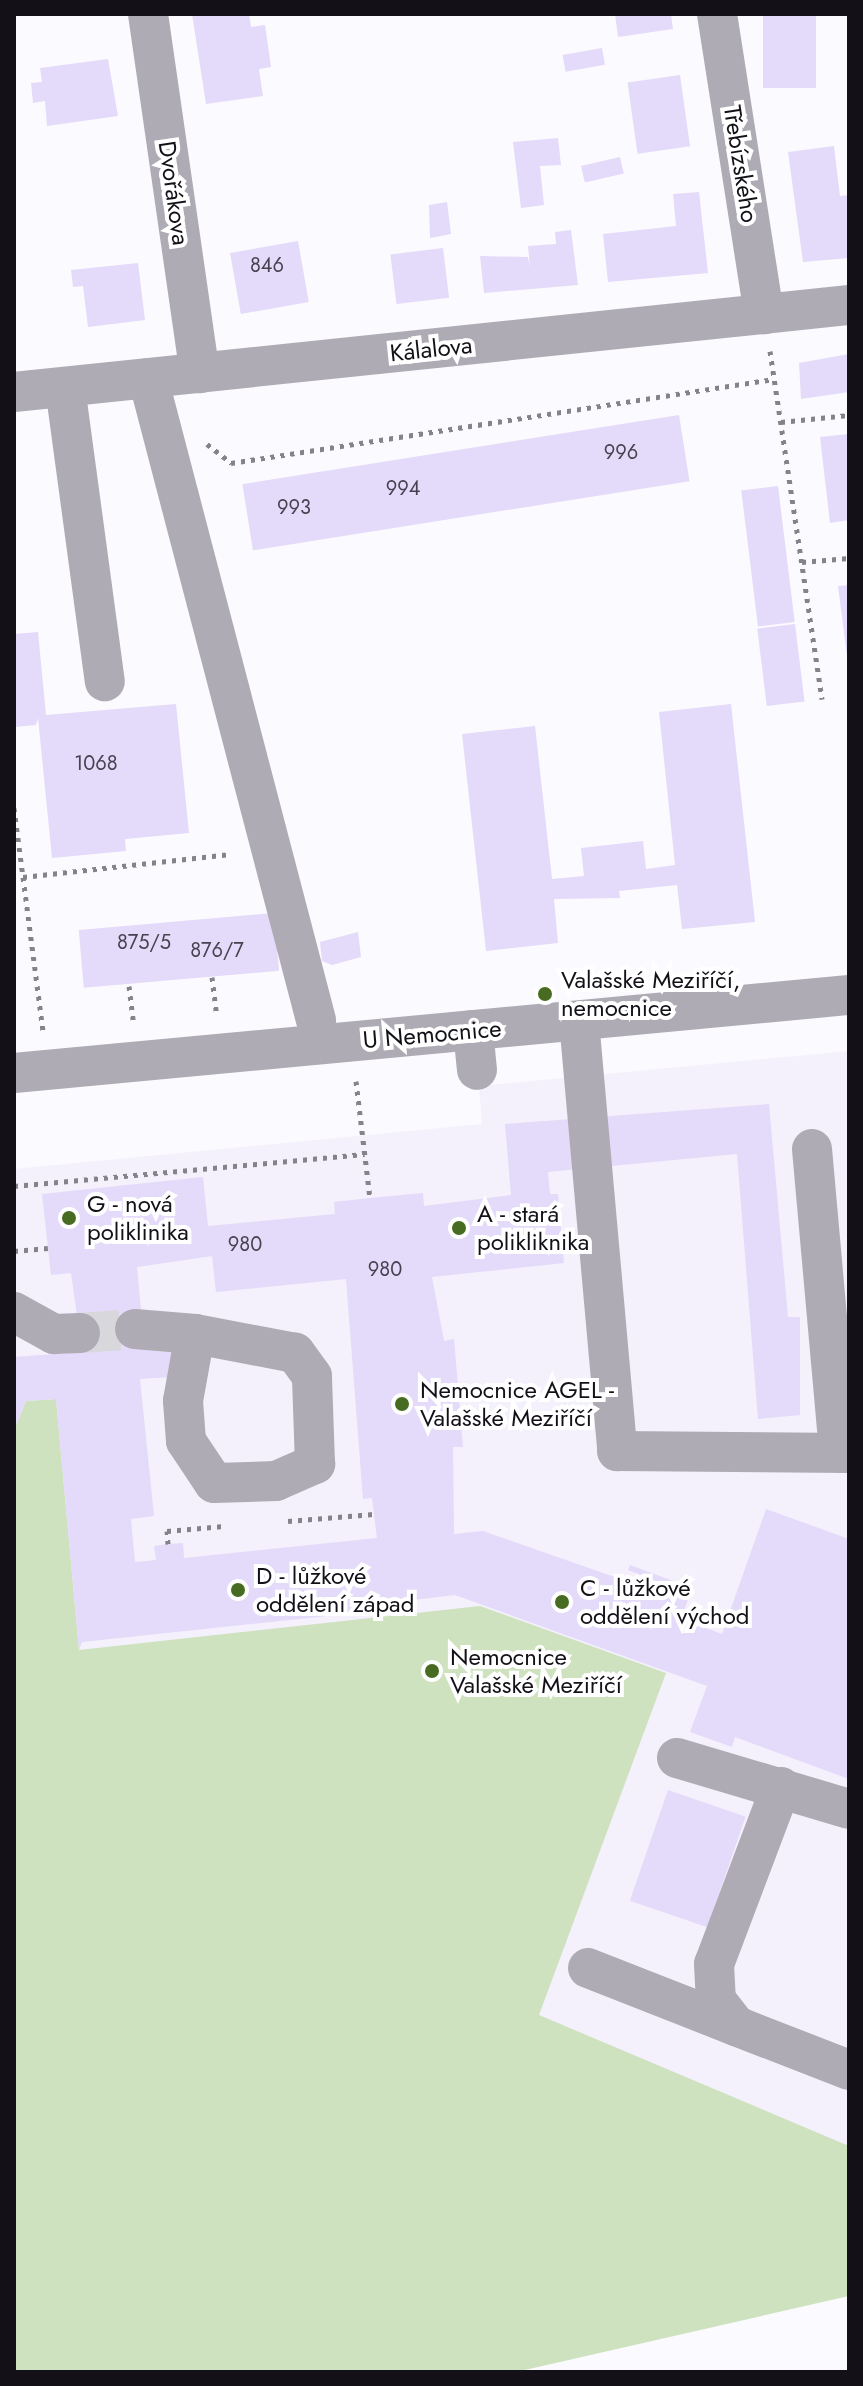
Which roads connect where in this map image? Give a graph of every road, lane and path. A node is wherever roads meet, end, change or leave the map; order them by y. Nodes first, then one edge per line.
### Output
1 (148, 14) edge
2 (717, 14) edge
3 (849, 305) edge
4 (764, 314) junction
5 (200, 373) junction
6 (774, 379) junction
7 (65, 387) junction
8 (151, 390) junction
9 (14, 392) edge
10 (849, 415) edge
11 (781, 422) junction
12 (849, 558) edge
13 (802, 562) junction
14 (105, 681) dead end
15 (822, 699) dead end
16 (14, 808) edge
17 (272, 849) junction
18 (23, 877) junction
19 (212, 977) dead end
20 (129, 986) dead end
21 (849, 995) edge
22 (316, 1020) dead end
23 (579, 1021) junction
24 (219, 1029) dead end
25 (473, 1030) junction
26 (136, 1038) dead end
27 (351, 1042) junction
28 (45, 1047) dead end
29 (477, 1070) dead end
30 (14, 1073) edge
31 (812, 1149) dead end
32 (365, 1154) junction
33 (14, 1186) edge
34 (370, 1198) dead end
35 (48, 1248) dead end
36 (14, 1251) edge
37 (14, 1312) edge
38 (135, 1329) tunnel mouth
39 (80, 1333) tunnel mouth
40 (195, 1334) dead end
41 (844, 1453) edge
42 (374, 1514) dead end
43 (350, 1516) dead end
44 (238, 1525) dead end
45 (168, 1544) dead end
46 (677, 1758) dead end
47 (781, 1787) junction
48 (849, 1809) edge
49 (588, 1968) dead end
50 (736, 2026) junction
51 (849, 2070) edge

1 - 5 street, Dvořákova
2 - 4 street, Třebízského
3 - 4 street, Kálalova
4 - 5 street, Kálalova
4 - 6 path
5 - 8 street, Kálalova
6 - 8 path
6 - 11 path
7 - 8 street, Kálalova
7 - 9 street, Kálalova
7 - 14 street
8 - 17 street
10 - 11 path
11 - 13 path
12 - 13 path
13 - 15 path
16 - 18 path
17 - 18 path
17 - 22 street
18 - 28 path
19 - 24 path
20 - 26 path
21 - 23 street, U Nemocnice
23 - 25 street, U Nemocnice
23 - 41 street
25 - 27 street, U Nemocnice
25 - 29 street
27 - 30 street, U Nemocnice
27 - 32 path
31 - 41 street
32 - 33 path
32 - 34 path
35 - 36 path
37 - 39 street
38 - 40 street
42 - 43 path
44 - 45 path
46 - 47 street
47 - 48 street
47 - 50 street
49 - 50 street
50 - 51 street

